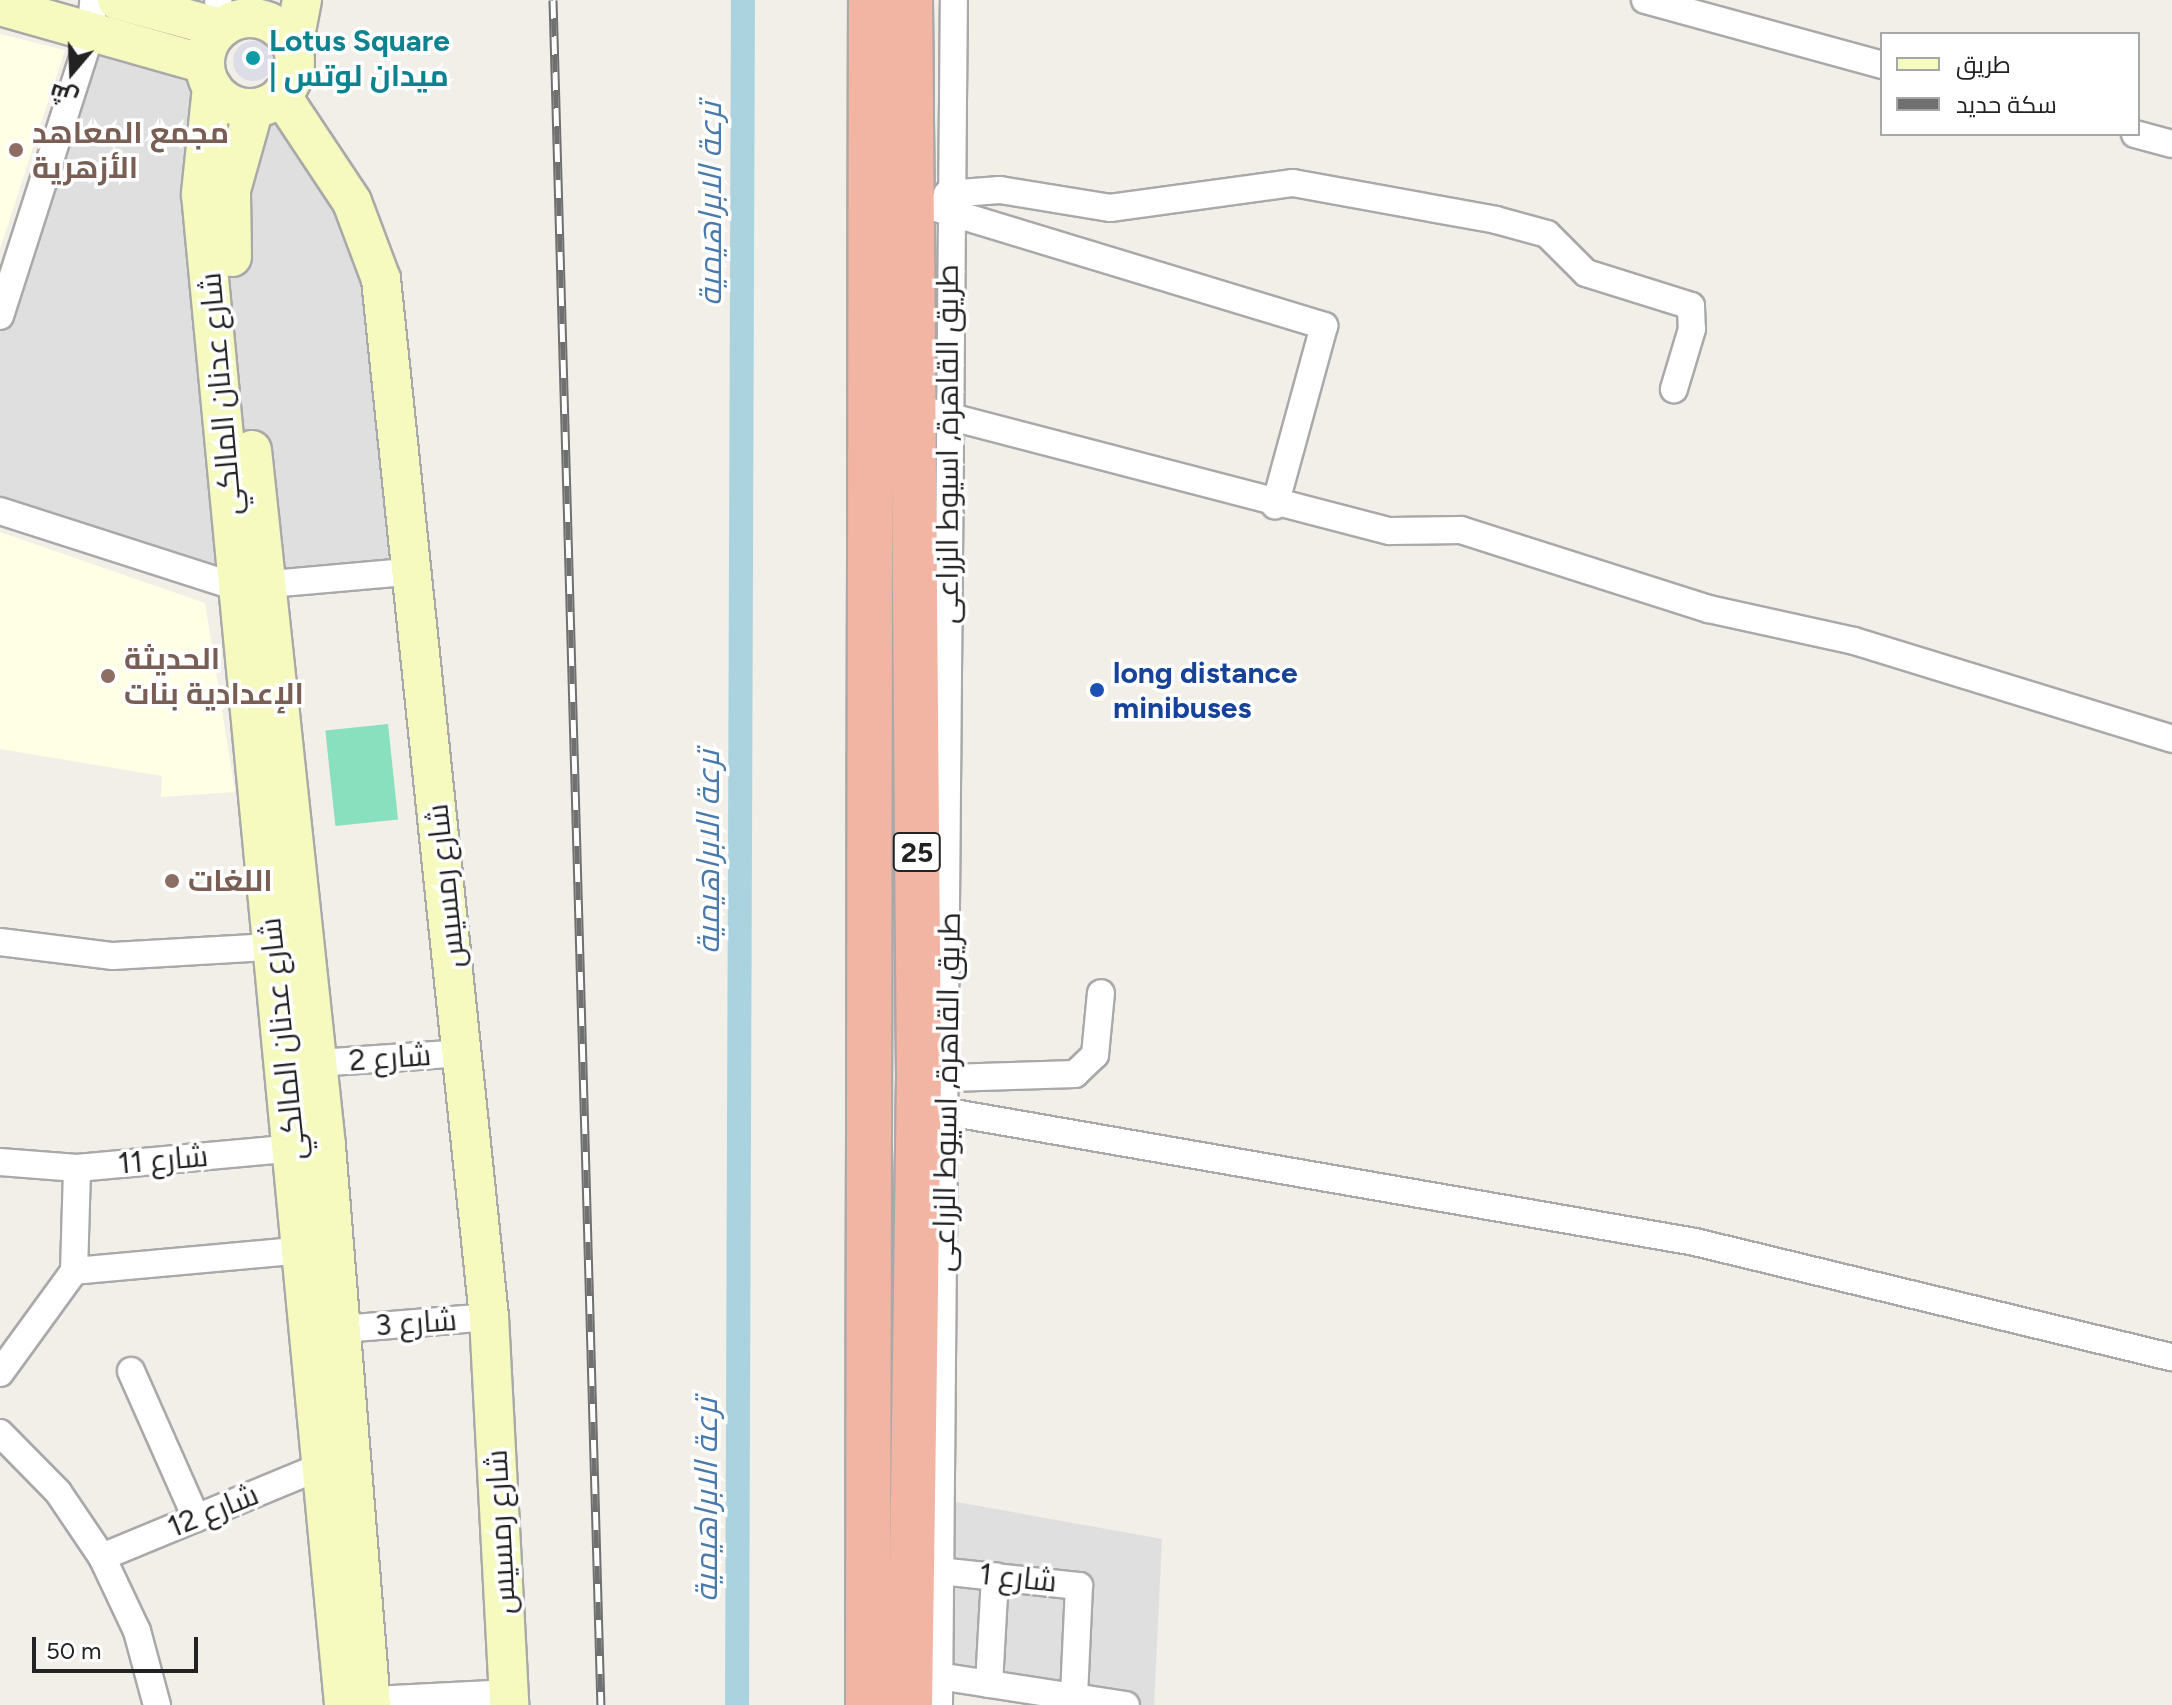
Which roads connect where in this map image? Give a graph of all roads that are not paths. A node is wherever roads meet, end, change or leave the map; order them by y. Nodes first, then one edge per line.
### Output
1 (117, 0) edge
2 (302, 0) edge
3 (871, 0) edge
4 (910, 0) edge
5 (954, 0) edge
6 (1645, 0) edge
7 (0, 6) edge
8 (92, 16) edge
9 (223, 16) edge
10 (293, 47) junction
11 (1880, 64) edge
12 (209, 75) junction
13 (268, 102) junction
14 (2140, 135) edge
15 (2172, 144) edge
16 (936, 202) junction
17 (0, 316) edge
18 (1674, 389) dead end
19 (931, 412) junction
20 (1275, 505) junction
21 (0, 511) edge
22 (415, 571) junction
23 (252, 588) junction
24 (2172, 739) edge
25 (0, 942) edge
26 (289, 946) junction
27 (1101, 993) dead end
28 (462, 1053) junction
29 (317, 1063) junction
30 (874, 1078) junction
31 (939, 1089) junction
32 (311, 1147) junction
33 (0, 1162) edge
34 (77, 1168) junction
35 (304, 1250) junction
36 (74, 1271) junction
37 (489, 1317) junction
38 (343, 1329) junction
39 (2172, 1357) edge
40 (131, 1371) dead end
41 (0, 1373) edge
42 (0, 1433) edge
43 (324, 1465) junction
44 (196, 1518) junction
45 (102, 1557) junction
46 (940, 1571) junction
47 (995, 1576) junction
48 (989, 1684) junction
49 (924, 1690) edge
50 (1074, 1697) junction
51 (508, 1699) edge
52 (362, 1703) edge
53 (157, 1705) edge
54 (868, 1705) edge
55 (939, 1705) edge
56 (1126, 1705) edge

1 - 9 main road
2 - 10 main road
3 - 30 highway, 25
4 - 16 highway, طريق القاهرة, اسيوط الزراعى / 25
5 - 16 street, طريق القاهرة, اسيوط الزراعى
6 - 11 street
7 - 8 main road
8 - 12 main road
8 - 17 street
9 - 10 main road
9 - 12 main road
10 - 13 main road
12 - 13 main road
12 - 23 main road, شارع عدنان المالكي
13 - 22 main road, شارع رمسيس
13 - 23 main road, شارع عدنان المالكي
14 - 15 street
16 - 18 street
16 - 19 highway, طريق القاهرة, اسيوط الزراعى / 25
16 - 20 street
19 - 20 street
19 - 31 highway, طريق القاهرة, اسيوط الزراعى / 25
20 - 24 street
21 - 23 street
22 - 23 street
22 - 28 main road, شارع رمسيس
23 - 26 main road, شارع عدنان المالكي
25 - 26 street
26 - 29 main road, شارع عدنان المالكي
26 - 32 main road, شارع عدنان المالكي
27 - 31 street
28 - 29 street, شارع 2
28 - 37 main road, شارع رمسيس
29 - 32 main road, شارع عدنان المالكي
30 - 31 highway
30 - 54 highway, 25
31 - 39 street
31 - 46 street, طريق القاهرة, اسيوط الزراعى
31 - 49 highway, طريق القاهرة, اسيوط الزراعى / 25
32 - 34 street, شارع 11
32 - 35 main road, شارع عدنان المالكي
32 - 38 main road, شارع عدنان المالكي
33 - 34 street, شارع 11
34 - 36 street
35 - 36 street
35 - 43 main road, شارع عدنان المالكي
36 - 41 street
37 - 38 street, شارع 3
37 - 51 main road, شارع رمسيس
38 - 52 main road, شارع عدنان المالكي
40 - 44 street
42 - 45 street
43 - 44 street, شارع 12
43 - 52 main road, شارع عدنان المالكي
44 - 45 street, شارع 12
45 - 53 street
46 - 47 street, شارع 1
46 - 49 street, طريق القاهرة, اسيوط الزراعى
47 - 48 street
47 - 50 street, شارع 1
48 - 49 street
48 - 50 street
49 - 55 street, طريق القاهرة, اسيوط الزراعى
50 - 56 street
51 - 52 street

